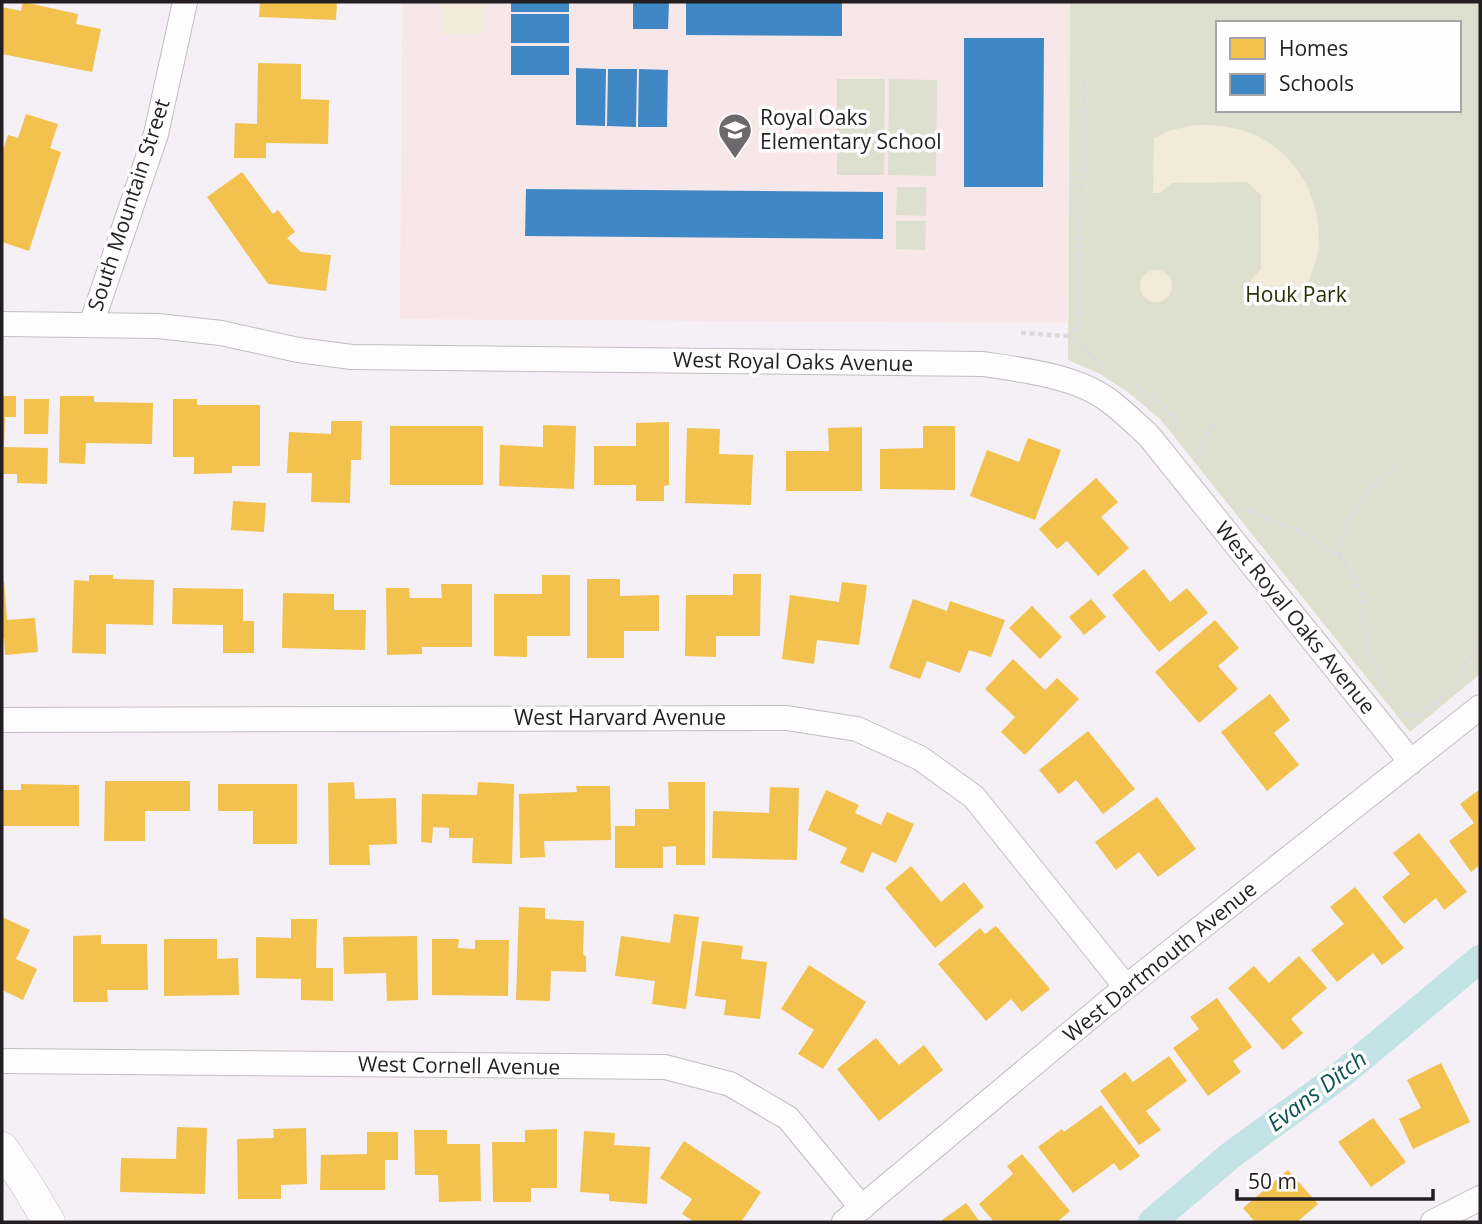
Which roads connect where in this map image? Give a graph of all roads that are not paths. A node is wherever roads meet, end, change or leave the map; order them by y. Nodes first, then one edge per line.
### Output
1 (185, 2) edge
2 (2, 324) edge
3 (91, 325) junction
4 (1480, 707) edge
5 (2, 720) edge
6 (1411, 762) junction
7 (1126, 987) junction
8 (2, 1061) edge
9 (2, 1148) edge
10 (1480, 1198) edge
11 (853, 1215) edge
12 (49, 1222) edge
13 (1433, 1222) edge

1 - 3 street, South Mountain Street
2 - 3 street, West Royal Oaks Avenue
3 - 6 street, West Royal Oaks Avenue
4 - 6 street, West Dartmouth Avenue
5 - 7 street, West Harvard Avenue
6 - 7 street, West Dartmouth Avenue
7 - 11 street, West Dartmouth Avenue
8 - 11 street, West Cornell Avenue
9 - 12 street
10 - 13 street

